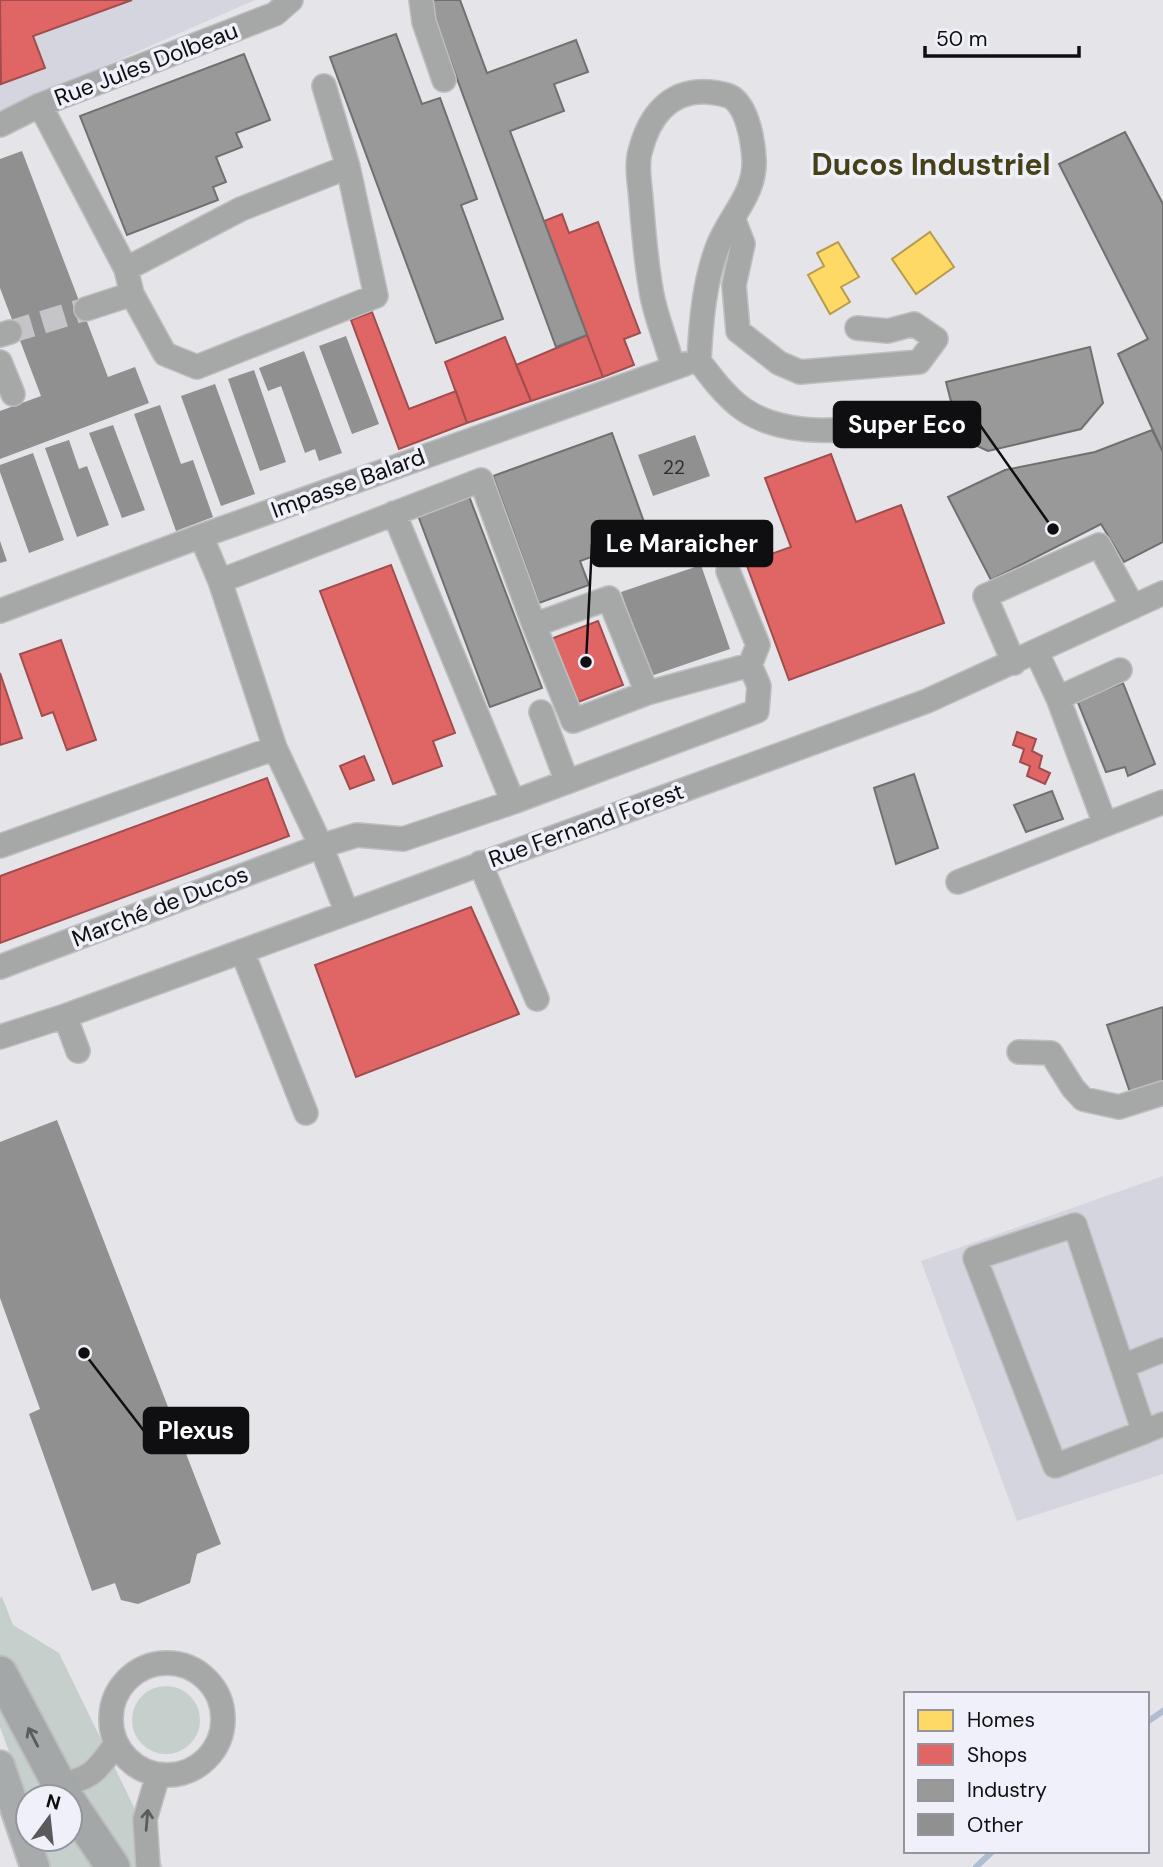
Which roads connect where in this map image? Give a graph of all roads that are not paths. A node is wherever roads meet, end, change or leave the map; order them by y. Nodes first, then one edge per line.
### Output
1 (290, 0) edge
2 (421, 0) edge
3 (444, 80) dead end
4 (324, 86) dead end
5 (40, 105) junction
6 (0, 125) edge
7 (348, 167) junction
8 (733, 218) junction
9 (125, 269) junction
10 (132, 294) junction
11 (86, 309) tunnel mouth
12 (857, 328) dead end
13 (699, 361) junction
14 (0, 362) edge
15 (673, 366) junction
16 (13, 394) dead end
17 (939, 418) dead end
18 (394, 513) junction
19 (201, 536) junction
20 (728, 571) dead end
21 (220, 581) junction
22 (1163, 593) edge
23 (1133, 607) junction
24 (0, 611) edge
25 (534, 625) junction
26 (1036, 651) junction
27 (1014, 663) junction
28 (750, 665) junction
29 (1120, 670) dead end
30 (647, 693) junction
31 (1058, 698) junction
32 (541, 712) dead end
33 (275, 748) junction
34 (567, 782) junction
35 (513, 802) junction
36 (1163, 802) edge
37 (1105, 824) junction
38 (0, 846) edge
39 (321, 846) junction
40 (481, 863) junction
41 (958, 882) dead end
42 (347, 913) junction
43 (242, 951) junction
44 (0, 967) edge
45 (537, 999) dead end
46 (65, 1016) junction
47 (0, 1037) edge
48 (78, 1051) dead end
49 (1019, 1052) dead end
50 (1163, 1093) edge
51 (306, 1113) dead end
52 (1163, 1350) edge
53 (1123, 1366) junction
54 (1154, 1428) edge
55 (0, 1673) edge
56 (116, 1744) junction
57 (0, 1765) edge
58 (158, 1775) junction
59 (59, 1783) edge
60 (78, 1783) edge
61 (84, 1824) edge
62 (36, 1867) edge
63 (113, 1867) edge
64 (148, 1867) edge

1 - 5 street, Rue Jules Dolbeau
2 - 3 street
4 - 7 street
5 - 6 street, Rue Jules Dolbeau
5 - 9 street
7 - 9 street
7 - 10 street
8 - 12 street
8 - 13 street
8 - 15 street
9 - 10 street
10 - 11 street
13 - 15 street, Impasse Balard
13 - 17 street
14 - 16 street
15 - 19 street, Impasse Balard
18 - 21 street
18 - 25 street
18 - 35 street
19 - 21 street
19 - 24 street, Impasse Balard
20 - 28 street, Marché de Ducos
21 - 33 street
22 - 23 street, Rue Fernand Forest
23 - 26 street, Rue Fernand Forest
23 - 27 street
25 - 30 street
25 - 30 street
26 - 27 street, Rue Fernand Forest
26 - 31 street
27 - 40 street, Rue Fernand Forest
28 - 30 street
28 - 34 street, Marché de Ducos
29 - 31 street
31 - 37 street
32 - 34 street
33 - 38 street
33 - 39 street
34 - 35 street, Marché de Ducos
35 - 39 street, Marché de Ducos
36 - 37 street
37 - 41 street
39 - 42 street
39 - 44 street, Marché de Ducos
40 - 42 street, Rue Fernand Forest
40 - 45 street
42 - 43 street, Rue Fernand Forest
43 - 46 street, Rue Fernand Forest
43 - 51 street
46 - 47 street, Rue Fernand Forest
46 - 48 street
49 - 50 street
52 - 53 street
53 - 54 street
53 - 54 street
59 -> 55 highway
56 - 58 street
56 - 58 street
56 - 60 street
57 - 62 main road
64 -> 58 street
61 - 63 highway

